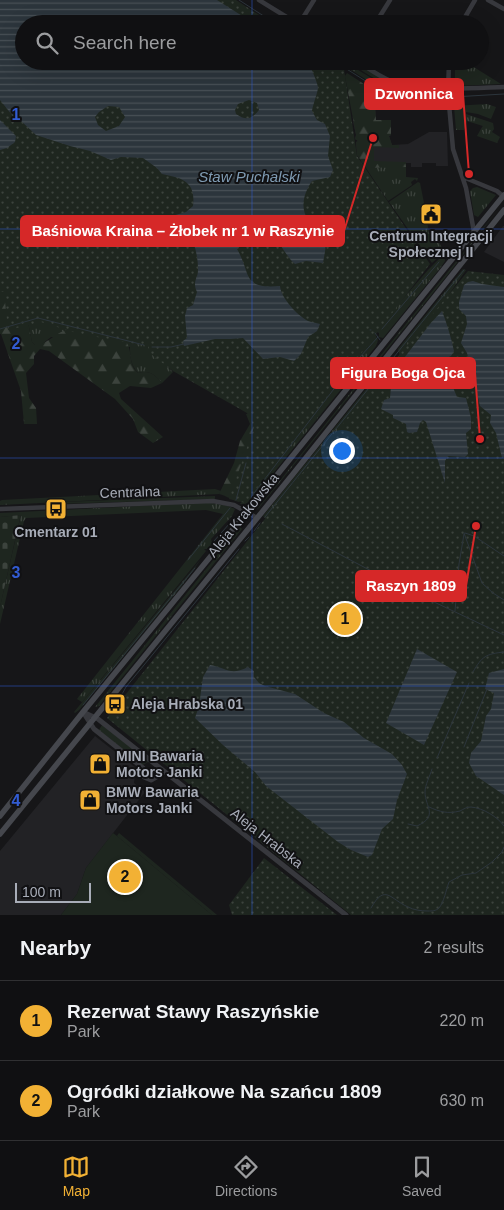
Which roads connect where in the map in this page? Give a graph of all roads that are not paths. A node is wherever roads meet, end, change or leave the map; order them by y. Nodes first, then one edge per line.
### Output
1 (259, 0) edge
2 (314, 0) edge
3 (390, 0) edge
4 (474, 0) edge
5 (488, 0) edge
6 (504, 9) edge
7 (283, 15) edge
8 (304, 15) edge
9 (381, 15) edge
10 (466, 15) edge
11 (371, 70) edge
12 (448, 70) edge
13 (504, 87) edge
14 (448, 88) junction
15 (463, 177) junction
16 (479, 184) junction
17 (467, 191) junction
18 (504, 196) edge
19 (504, 210) edge
20 (474, 232) junction
21 (0, 509) edge
22 (247, 512) junction
23 (257, 518) junction
24 (83, 712) junction
25 (95, 717) junction
26 (76, 720) junction
27 (90, 723) junction
28 (80, 734) junction
29 (152, 763) junction
30 (143, 768) junction
31 (160, 769) junction
32 (158, 777) junction
33 (173, 779) junction
34 (0, 816) edge
35 (0, 834) edge
36 (346, 915) edge

1 - 7 street
2 - 8 street
3 - 9 street
4 - 10 street
5 - 6 street
11 - 14 street
12 - 14 street
13 - 14 street
14 - 15 street
15 - 16 street
15 - 17 street
16 - 17 street
16 - 18 street
17 - 20 street
18 - 20 main road, Aleja Krakowska
19 - 23 main road, Aleja Krakowska
20 - 22 main road, Aleja Krakowska
21 - 22 street, Centralna
22 - 23 street, Centralna
22 - 24 main road, Aleja Krakowska
23 - 25 main road, Aleja Krakowska
24 - 25 street
24 - 26 main road, Aleja Krakowska
24 - 27 street
25 - 27 main road, Aleja Krakowska
25 - 29 street
26 - 28 main road
26 - 34 main road, Aleja Krakowska
27 - 28 main road, Aleja Krakowska
27 - 30 street
28 - 35 main road, Aleja Krakowska
29 - 30 street
29 - 31 street
30 - 32 street
31 - 32 street
31 - 33 street, Aleja Hrabska
32 - 33 street
33 - 36 street, Aleja Hrabska

